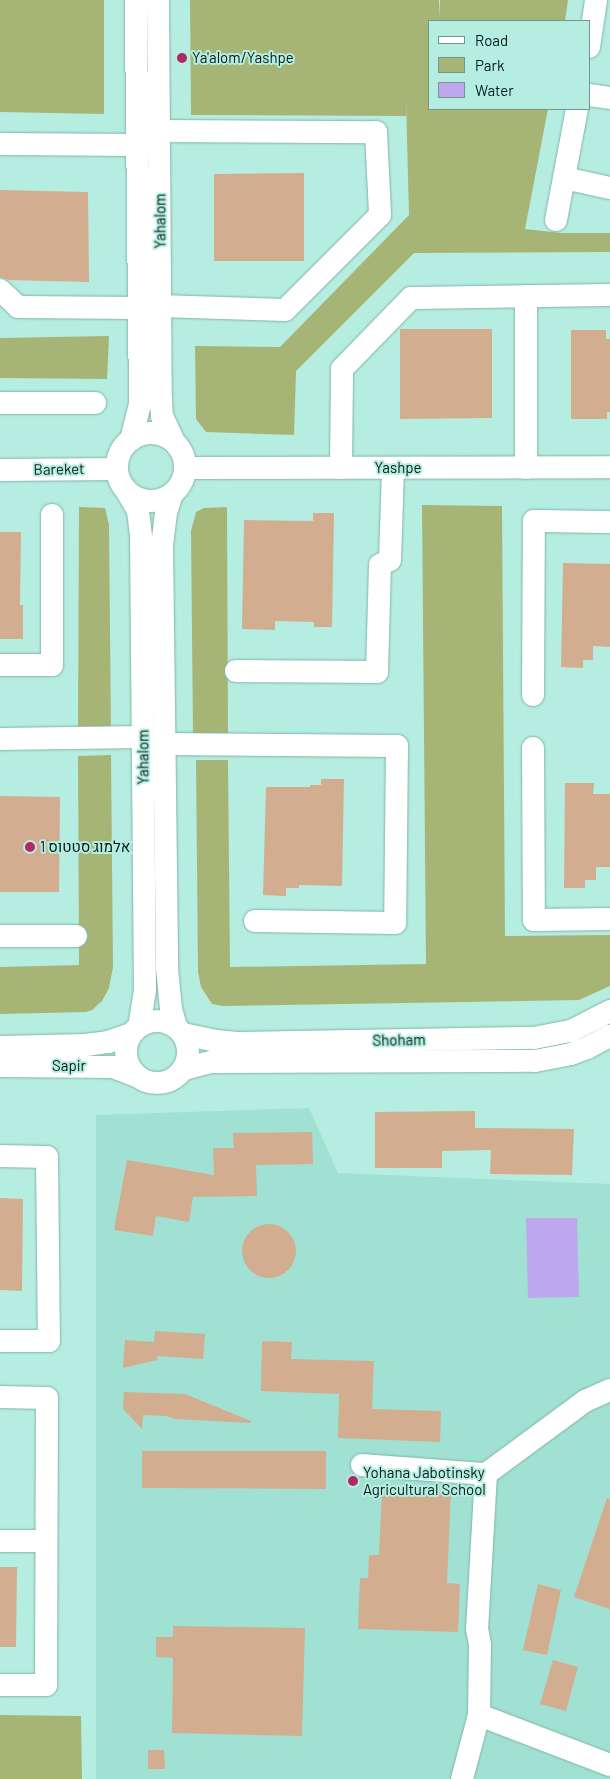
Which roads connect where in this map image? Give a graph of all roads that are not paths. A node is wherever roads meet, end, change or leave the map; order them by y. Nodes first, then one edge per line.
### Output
1 (136, 0) edge
2 (158, 0) edge
3 (596, 0) edge
4 (590, 40) edge
5 (590, 95) edge
6 (610, 98) edge
7 (577, 110) edge
8 (159, 131) junction
9 (0, 144) edge
10 (138, 145) junction
11 (564, 178) junction
12 (610, 188) edge
13 (556, 220) dead end
14 (0, 290) edge
15 (610, 295) edge
16 (526, 296) junction
17 (150, 307) junction
18 (0, 403) edge
19 (94, 403) dead end
20 (131, 440) junction
21 (173, 440) junction
22 (610, 467) edge
23 (186, 468) junction
24 (340, 468) junction
25 (393, 468) junction
26 (526, 468) junction
27 (117, 469) junction
28 (0, 470) edge
29 (126, 490) junction
30 (172, 494) junction
31 (52, 515) dead end
32 (610, 522) edge
33 (0, 665) edge
34 (236, 671) dead end
35 (532, 695) dead end
36 (143, 737) junction
37 (0, 739) edge
38 (165, 744) junction
39 (532, 748) dead end
40 (610, 919) edge
41 (255, 922) dead end
42 (0, 936) edge
43 (76, 936) dead end
44 (610, 1011) edge
45 (135, 1030) junction
46 (179, 1030) junction
47 (610, 1036) edge
48 (0, 1047) edge
49 (0, 1066) edge
50 (184, 1068) junction
51 (136, 1076) junction
52 (0, 1156) edge
53 (0, 1341) edge
54 (610, 1390) edge
55 (0, 1397) edge
56 (362, 1465) dead end
57 (486, 1474) junction
58 (0, 1540) edge
59 (46, 1541) junction
60 (0, 1685) edge
61 (478, 1714) junction
62 (610, 1765) edge
63 (462, 1779) edge

1 - 10 street, Yahalom
2 - 8 street, Yahalom
3 - 4 street
5 - 6 street
7 - 11 street
8 - 17 street, Yahalom
8 - 17 street
9 - 10 street
10 - 17 street, Yahalom
11 - 12 street
11 - 13 street
14 - 17 street
15 - 16 street
16 - 24 street
16 - 26 street
17 - 20 street, Yahalom
17 - 21 street, Yahalom
18 - 19 street
20 - 21 street
20 - 27 street
21 - 23 street
22 - 26 street, Yashpe
23 - 24 street, Yashpe
23 - 30 street
24 - 25 street, Yashpe
25 - 26 street, Yashpe
25 - 34 street
27 - 28 street, Bareket
27 - 29 street
29 - 30 street
29 - 36 street, Yahalom
30 - 38 street, Yahalom
31 - 33 street
32 - 35 street
36 - 37 street
36 - 45 street, Yahalom
38 - 41 street
38 - 46 street, Yahalom
39 - 40 street
42 - 43 street
44 - 46 street, Shoham
45 - 46 street
45 - 48 street, Sapir
45 - 51 street
46 - 50 street
47 - 50 street, Shoham
49 - 51 street, Sapir
50 - 51 street
52 - 53 street
54 - 57 street
55 - 59 street
56 - 57 street
57 - 61 street
58 - 59 street
59 - 60 street
61 - 62 street
61 - 63 street

